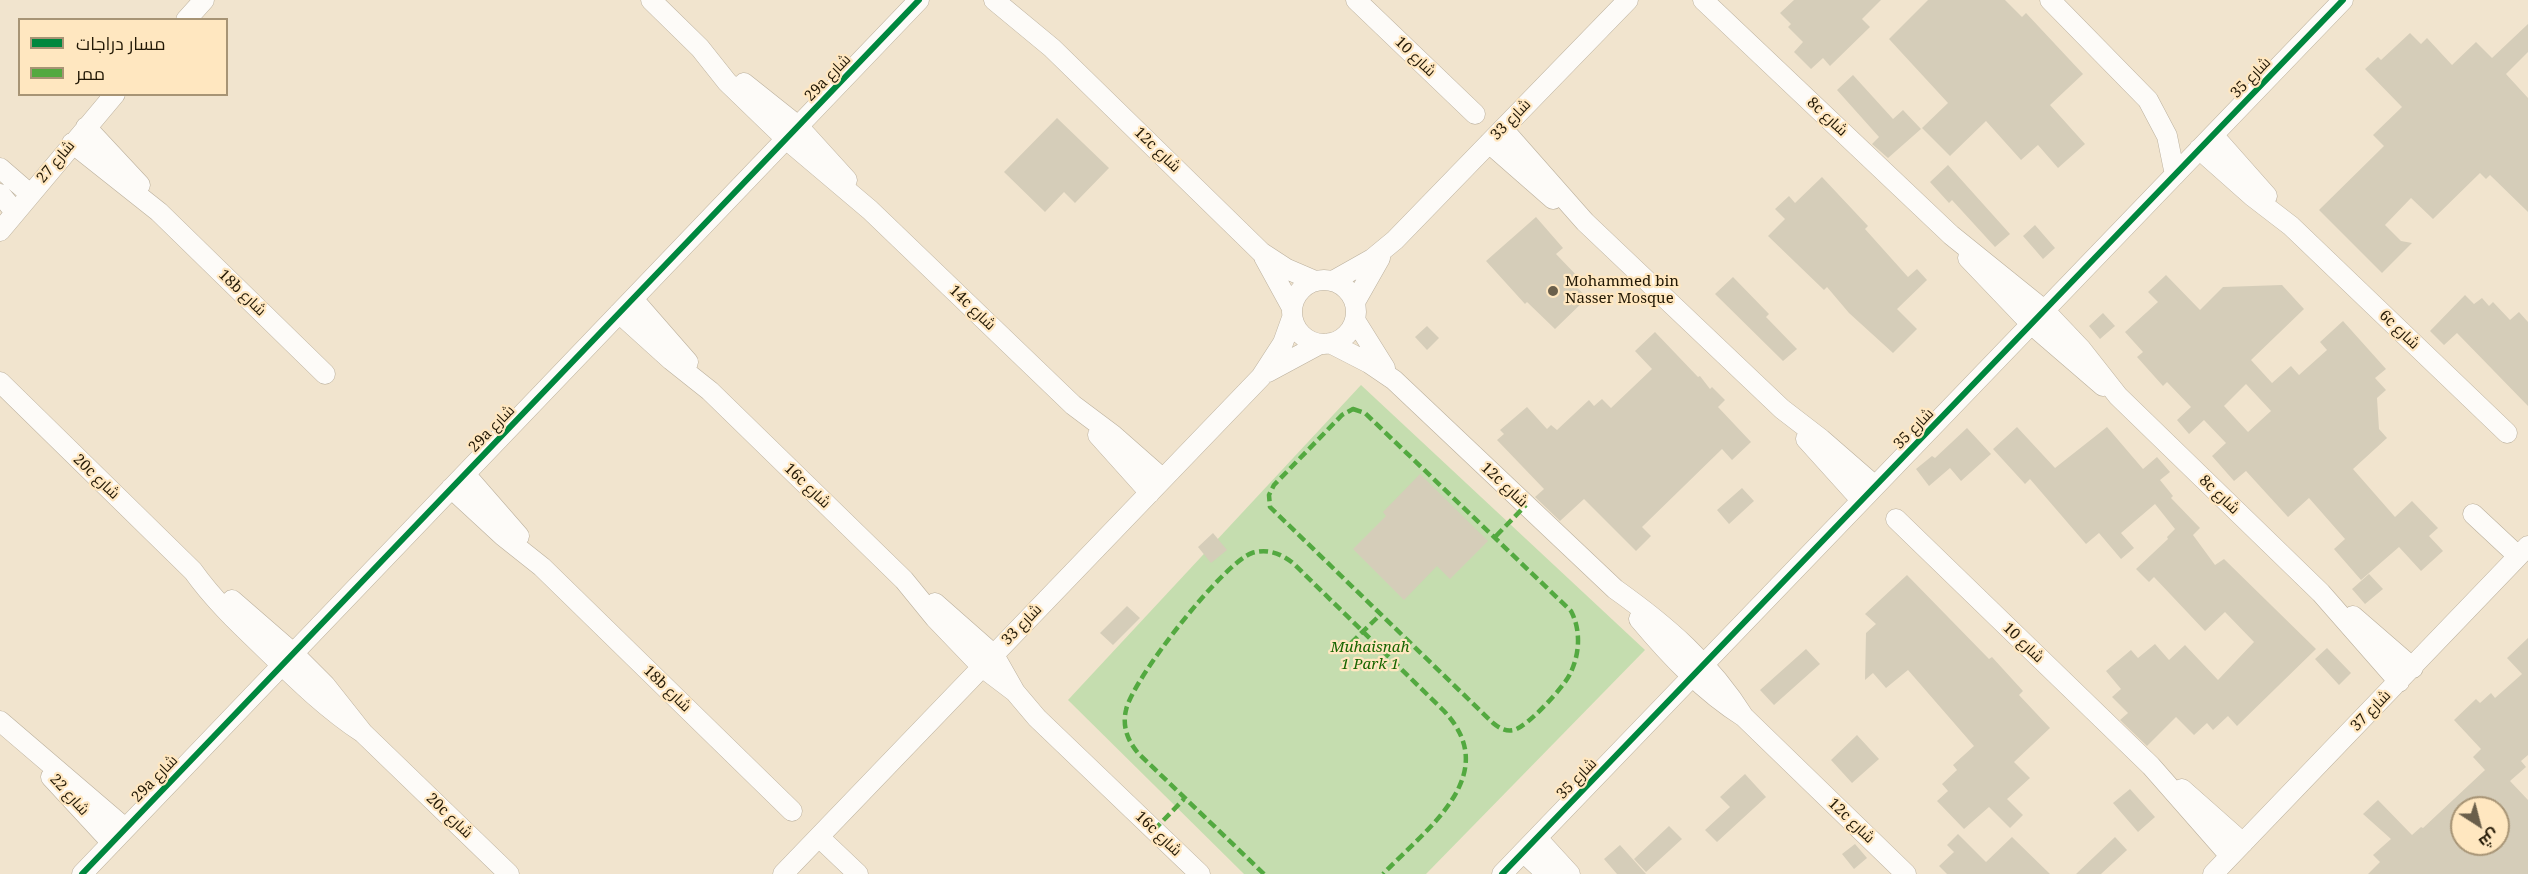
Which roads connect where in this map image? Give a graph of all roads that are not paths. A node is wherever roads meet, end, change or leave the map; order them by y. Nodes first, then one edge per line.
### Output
1 (204, 0) edge
2 (651, 0) edge
3 (919, 0) edge
4 (994, 0) edge
5 (1014, 0) edge
6 (1356, 0) edge
7 (1628, 0) edge
8 (1703, 0) edge
9 (2050, 0) edge
10 (2343, 0) edge
11 (188, 18) edge
12 (1052, 48) junction
13 (113, 96) edge
14 (1475, 114) dead end
15 (86, 126) junction
16 (792, 133) junction
17 (1496, 136) junction
18 (2206, 142) junction
19 (72, 143) junction
20 (0, 168) edge
21 (2175, 175) junction
22 (0, 194) edge
23 (30, 194) junction
24 (15, 212) junction
25 (159, 212) junction
26 (0, 231) edge
27 (1395, 240) junction
28 (1261, 252) junction
29 (1324, 281) junction
30 (626, 306) junction
31 (1355, 311) junction
32 (1292, 313) junction
33 (2038, 317) junction
34 (1325, 343) junction
35 (325, 374) dead end
36 (1261, 377) junction
37 (1394, 380) junction
38 (0, 382) edge
39 (2507, 433) dead end
40 (458, 481) junction
41 (1156, 486) junction
42 (1868, 493) junction
43 (2474, 514) dead end
44 (1896, 519) dead end
45 (2523, 551) edge
46 (287, 659) junction
47 (988, 661) junction
48 (1698, 670) junction
49 (2406, 675) junction
50 (0, 720) edge
51 (792, 811) dead end
52 (118, 835) junction
53 (819, 837) junction
54 (1537, 838) junction
55 (2236, 850) junction
56 (1523, 852) junction
57 (82, 874) edge
58 (509, 874) edge
59 (783, 874) edge
60 (858, 874) edge
61 (1200, 874) edge
62 (1502, 874) edge
63 (1547, 874) edge
64 (1570, 874) edge
65 (1906, 874) edge
66 (2213, 874) edge

1 - 11 street
2 - 16 street, 14c شارع
3 - 16 street, 29a شارع
4 - 12 street, 12c شارع
5 - 12 street, 12c شارع
6 - 14 street, شارع 10
7 - 17 street, شارع 33
8 - 33 street, 8c شارع
9 - 21 street
10 - 18 street, شارع 35
12 - 28 street, 12c شارع
13 - 15 street, شارع 27
15 - 19 street, شارع 27
15 - 25 street, 18b شارع
16 - 30 street, 29a شارع
16 - 41 street, 14c شارع
17 - 27 street, شارع 33
17 - 42 street
18 - 21 street, شارع 35
18 - 39 street, 6c شارع
19 - 23 street, شارع 27
19 - 25 street, 18b شارع
20 - 23 street
21 - 33 street, شارع 35
22 - 24 street
23 - 24 street, شارع 27
24 - 26 street, شارع 27
25 - 35 street, 18b شارع
27 - 29 street, شارع 33
27 - 31 street, شارع 33
28 - 29 street, 12c شارع
28 - 32 street, 12c شارع
29 - 31 street
29 - 32 street
30 - 40 street, 29a شارع
30 - 47 street, 16c شارع
31 - 34 street
31 - 37 street, 12c شارع
32 - 34 street
32 - 36 street, شارع 33
33 - 42 street, شارع 35
33 - 49 street, 8c شارع
34 - 36 street, شارع 33
34 - 37 street, 12c شارع
36 - 41 street, شارع 33
37 - 48 street, 12c شارع
38 - 46 street, 20c شارع
40 - 46 street, 29a شارع
40 - 51 street, 18b شارع
41 - 47 street, شارع 33
42 - 48 street, شارع 35
43 - 45 street
44 - 55 street, شارع 10
45 - 49 street, شارع 37
46 - 52 street, 29a شارع
46 - 58 street, 20c شارع
47 - 53 street, شارع 33
47 - 61 street, 16c شارع
48 - 54 street, شارع 35
48 - 65 street, 12c شارع
49 - 55 street, شارع 37
50 - 52 street, شارع 22
52 - 57 street, 29a شارع
53 - 59 street, شارع 33
53 - 60 street
54 - 56 street, شارع 35
54 - 64 street
55 - 66 street, شارع 37
56 - 62 street, شارع 35
56 - 63 street

